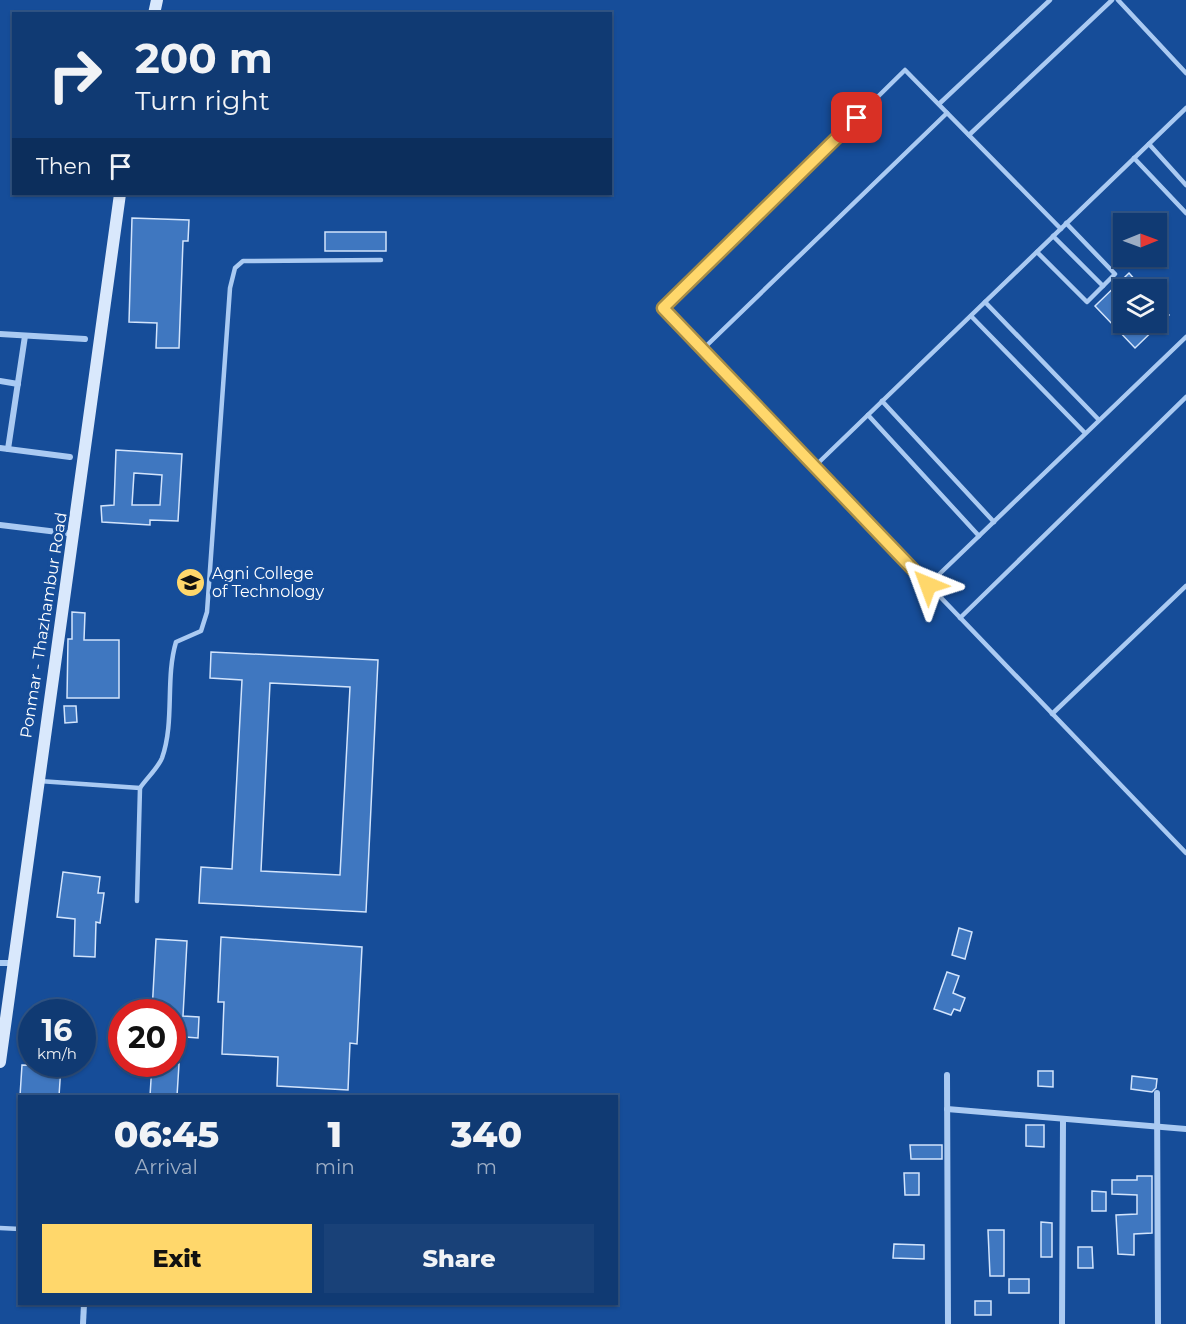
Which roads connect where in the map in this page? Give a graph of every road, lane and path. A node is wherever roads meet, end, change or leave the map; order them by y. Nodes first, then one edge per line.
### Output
1 (1050, 0) edge
2 (1112, 0) edge
3 (1118, 0) edge
4 (1186, 73) edge
5 (939, 104) junction
6 (1186, 108) edge
7 (947, 113) junction
8 (969, 135) junction
9 (1149, 144) junction
10 (1134, 158) junction
11 (1186, 185) edge
12 (120, 195) edge
13 (1186, 213) edge
14 (1066, 224) junction
15 (1061, 229) junction
16 (1053, 236) junction
17 (1037, 252) junction
18 (381, 260) dead end
19 (1103, 286) junction
20 (985, 302) junction
21 (971, 316) junction
22 (0, 334) edge
23 (25, 336) junction
24 (1186, 337) edge
25 (85, 339) dead end
26 (702, 350) junction
27 (0, 381) edge
28 (18, 384) junction
29 (1186, 397) edge
30 (882, 401) junction
31 (868, 415) junction
32 (1099, 420) junction
33 (1085, 434) junction
34 (0, 448) edge
35 (8, 449) junction
36 (70, 457) dead end
37 (814, 467) junction
38 (994, 522) junction
39 (0, 525) edge
40 (74, 534) junction
41 (979, 536) junction
42 (928, 585) junction
43 (1186, 586) edge
44 (960, 618) junction
45 (1052, 714) junction
46 (36, 781) junction
47 (140, 788) junction
48 (1186, 853) edge
49 (137, 901) dead end
50 (6, 963) edge
51 (0, 1056) edge
52 (947, 1075) dead end
53 (1157, 1093) dead end
54 (947, 1109) junction
55 (1063, 1120) junction
56 (1156, 1128) junction
57 (1186, 1129) edge
58 (0, 1228) edge
59 (18, 1229) edge
60 (84, 1305) edge
61 (82, 1324) edge
62 (948, 1324) edge
63 (1062, 1324) edge
64 (1158, 1324) edge

1 - 5 lane
2 - 8 lane
3 - 4 lane
5 - 7 lane
5 - 26 lane
6 - 9 lane
7 - 8 lane
7 - 26 lane
8 - 15 lane
9 - 10 lane
9 - 11 lane
10 - 13 lane
10 - 14 lane
12 - 40 street, Ponmar - Thazhambur Road
14 - 15 lane
14 - 19 lane
15 - 16 lane
16 - 17 lane
16 - 19 lane
17 - 19 lane
17 - 20 lane
18 - 47 lane
20 - 21 lane
20 - 32 lane
21 - 30 lane
21 - 33 lane
22 - 23 street
23 - 25 street
23 - 28 street
24 - 32 lane
26 - 37 lane
27 - 28 street
28 - 35 street
29 - 44 lane
30 - 31 lane
30 - 38 lane
31 - 37 lane
31 - 41 lane
32 - 33 lane
33 - 38 lane
34 - 35 street
35 - 36 street
37 - 42 lane
38 - 41 lane
39 - 40 street
40 - 46 street, Ponmar - Thazhambur Road
41 - 42 lane
42 - 44 lane
43 - 45 lane
44 - 45 lane
45 - 48 lane
46 - 47 lane
46 - 50 street, Ponmar - Thazhambur Road
47 - 49 lane
50 - 51 street, Ponmar - Thazhambur Road
52 - 54 street
53 - 56 street
54 - 55 street
54 - 62 street
55 - 56 street
55 - 63 street
56 - 57 street
56 - 64 street
58 - 59 lane
60 - 61 street

